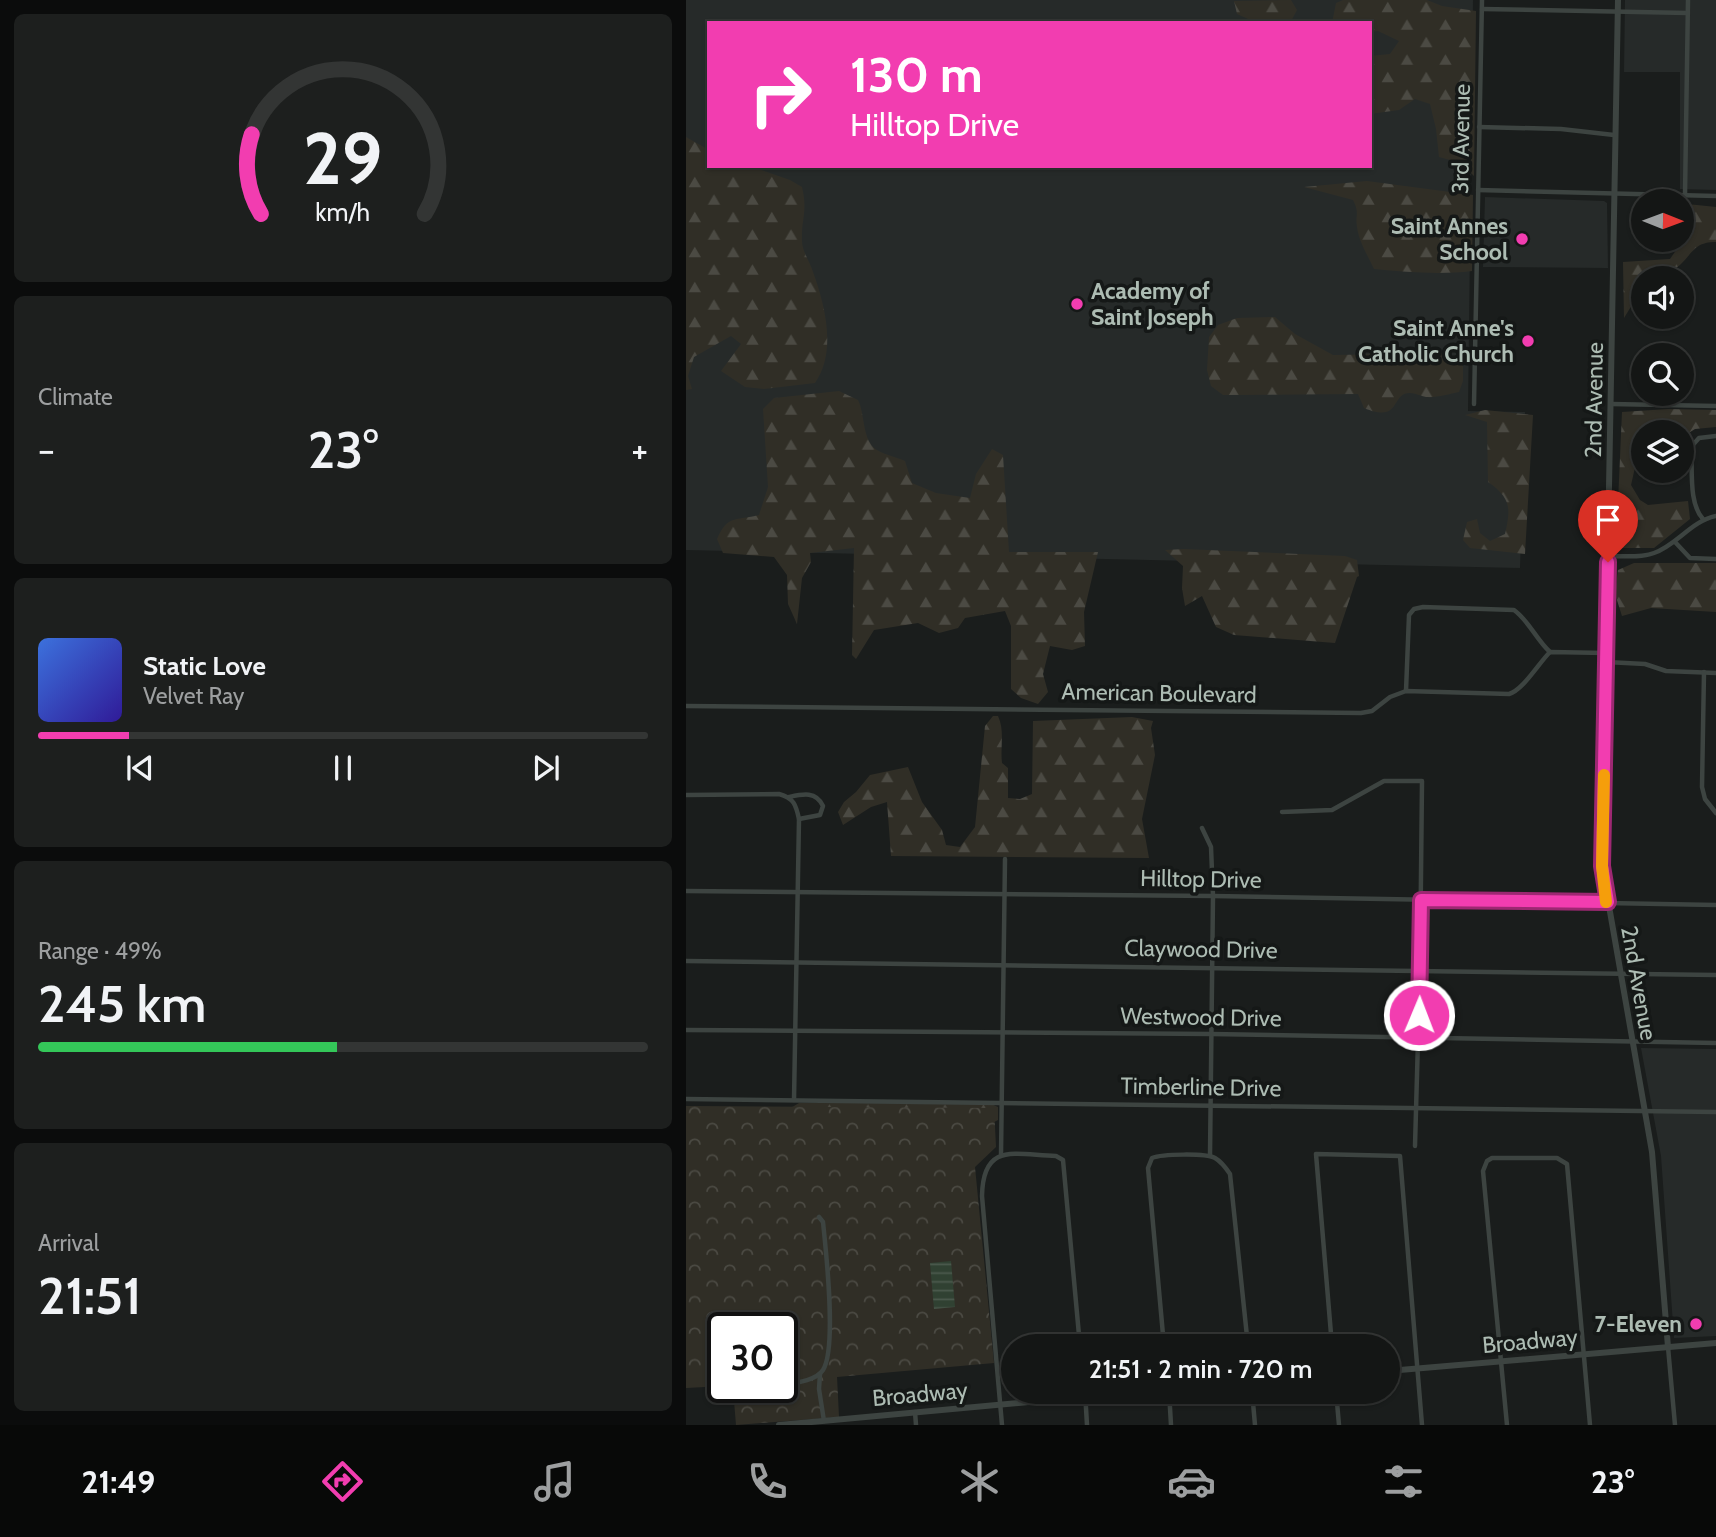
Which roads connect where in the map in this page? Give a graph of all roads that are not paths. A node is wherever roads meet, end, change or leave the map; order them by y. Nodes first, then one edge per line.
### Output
1 (1482, 0) edge
2 (1618, 0) edge
3 (1688, 0) edge
4 (1482, 9) junction
5 (1618, 12) junction
6 (1688, 13) junction
7 (1479, 127) junction
8 (1614, 135) junction
9 (1685, 189) edge
10 (1478, 190) junction
11 (1614, 193) junction
12 (1631, 193) edge
13 (1694, 195) edge
14 (1716, 195) edge
15 (1474, 404) dead end
16 (1611, 404) junction
17 (1716, 406) edge
18 (1716, 436) edge
19 (1716, 516) edge
20 (1703, 519) junction
21 (1675, 542) junction
22 (1608, 556) junction
23 (1716, 559) edge
24 (1550, 652) junction
25 (1606, 653) junction
26 (1606, 662) junction
27 (1704, 673) junction
28 (1716, 673) edge
29 (1406, 691) junction
30 (686, 706) edge
31 (686, 795) edge
32 (789, 797) junction
33 (1282, 812) dead end
34 (1716, 813) edge
35 (799, 819) junction
36 (1202, 828) dead end
37 (1005, 859) dead end
38 (686, 891) edge
39 (797, 892) junction
40 (1004, 894) junction
41 (1213, 896) junction
42 (1421, 900) junction
43 (1608, 902) junction
44 (1716, 905) edge
45 (686, 961) edge
46 (796, 962) junction
47 (1004, 964) junction
48 (1211, 966) junction
49 (1420, 969) junction
50 (1620, 973) junction
51 (1716, 975) edge
52 (686, 1030) edge
53 (795, 1031) junction
54 (1003, 1032) junction
55 (1211, 1034) junction
56 (1418, 1038) junction
57 (1632, 1042) junction
58 (1716, 1043) edge
59 (686, 1099) edge
60 (794, 1100) junction
61 (1002, 1101) junction
62 (1209, 1104) junction
63 (1417, 1107) junction
64 (1643, 1110) junction
65 (1716, 1112) edge
66 (1415, 1146) dead end
67 (1001, 1155) junction
68 (1210, 1156) junction
69 (819, 1217) dead end
70 (1079, 1334) edge
71 (1163, 1334) edge
72 (1247, 1334) edge
73 (1331, 1334) edge
74 (1716, 1343) edge
75 (1668, 1347) junction
76 (1584, 1354) junction
77 (1501, 1361) junction
78 (1418, 1368) junction
79 (1400, 1370) edge
80 (820, 1373) junction
81 (798, 1382) edge
82 (1008, 1404) edge
83 (1086, 1404) edge
84 (1170, 1404) edge
85 (1253, 1404) edge
86 (1337, 1404) edge
87 (1000, 1405) junction
88 (915, 1412) junction
89 (824, 1421) junction
90 (833, 1422) edge
91 (779, 1425) edge
92 (916, 1425) edge
93 (1002, 1425) edge
94 (1087, 1425) edge
95 (1171, 1425) edge
96 (1255, 1425) edge
97 (1339, 1425) edge
98 (1422, 1425) edge
99 (1507, 1425) edge
100 (1590, 1425) edge
101 (1675, 1425) edge

1 - 4 street, 3rd Avenue
2 - 5 street, 2nd Avenue
3 - 6 street
4 - 5 street
4 - 7 street, 3rd Avenue
5 - 6 street
5 - 8 street, 2nd Avenue
6 - 9 street
7 - 8 street
7 - 10 street, 3rd Avenue
8 - 11 street, 2nd Avenue
10 - 11 street
10 - 15 street, 3rd Avenue
11 - 12 street
11 - 16 street, 2nd Avenue
13 - 14 street
16 - 17 street
16 - 22 street, 2nd Avenue
18 - 20 street
19 - 20 street
20 - 21 street
21 - 22 street
21 - 23 street
22 - 25 street, 2nd Avenue
24 - 25 street
24 - 29 street
24 - 29 street
25 - 26 street, 2nd Avenue
26 - 27 street
26 - 43 street, 2nd Avenue
27 - 28 street
27 - 34 street
29 - 30 street, American Boulevard
31 - 32 street
32 - 35 street
32 - 35 street
33 - 42 street
35 - 39 street
36 - 41 street
37 - 40 street
38 - 39 street, Hilltop Drive
39 - 40 street, Hilltop Drive
39 - 46 street
40 - 41 street, Hilltop Drive
40 - 47 street
41 - 42 street, Hilltop Drive
41 - 48 street
42 - 43 street, Hilltop Drive
42 - 49 street
43 - 44 street, Hilltop Drive
43 - 50 street, 2nd Avenue
45 - 46 street, Claywood Drive
46 - 47 street, Claywood Drive
46 - 53 street
47 - 48 street, Claywood Drive
47 - 54 street
48 - 49 street, Claywood Drive
48 - 55 street
49 - 50 street, Claywood Drive
49 - 56 street
50 - 51 street, Claywood Drive
50 - 57 street, 2nd Avenue
52 - 53 street, Westwood Drive
53 - 54 street, Westwood Drive
53 - 60 street
54 - 55 street, Westwood Drive
54 - 61 street
55 - 56 street, Westwood Drive
55 - 62 street
56 - 57 street, Westwood Drive
56 - 63 street
57 - 58 street, Westwood Drive
57 - 64 street, 2nd Avenue
59 - 60 street, Timberline Drive
60 - 61 street, Timberline Drive
61 - 62 street, Timberline Drive
61 - 67 street
62 - 63 street, Timberline Drive
62 - 68 street
63 - 64 street, Timberline Drive
63 - 66 street
64 - 65 street, Timberline Drive
64 - 75 street, 2nd Avenue
67 - 70 street
67 - 87 street
68 - 71 street
68 - 72 street
69 - 80 street
73 - 78 street
74 - 75 street, Broadway
75 - 76 street, Broadway
75 - 101 street, 2nd Avenue
76 - 77 street, Broadway
76 - 77 street
76 - 100 street
77 - 78 street, Broadway
77 - 99 street
78 - 79 street, Broadway
78 - 98 street
80 - 81 street
80 - 89 street
82 - 87 street, Broadway
83 - 94 street
84 - 95 street
85 - 96 street
86 - 97 street
87 - 88 street, Broadway
87 - 93 street
88 - 90 street, Broadway
88 - 92 street
89 - 90 street, Broadway
89 - 91 street, Broadway

